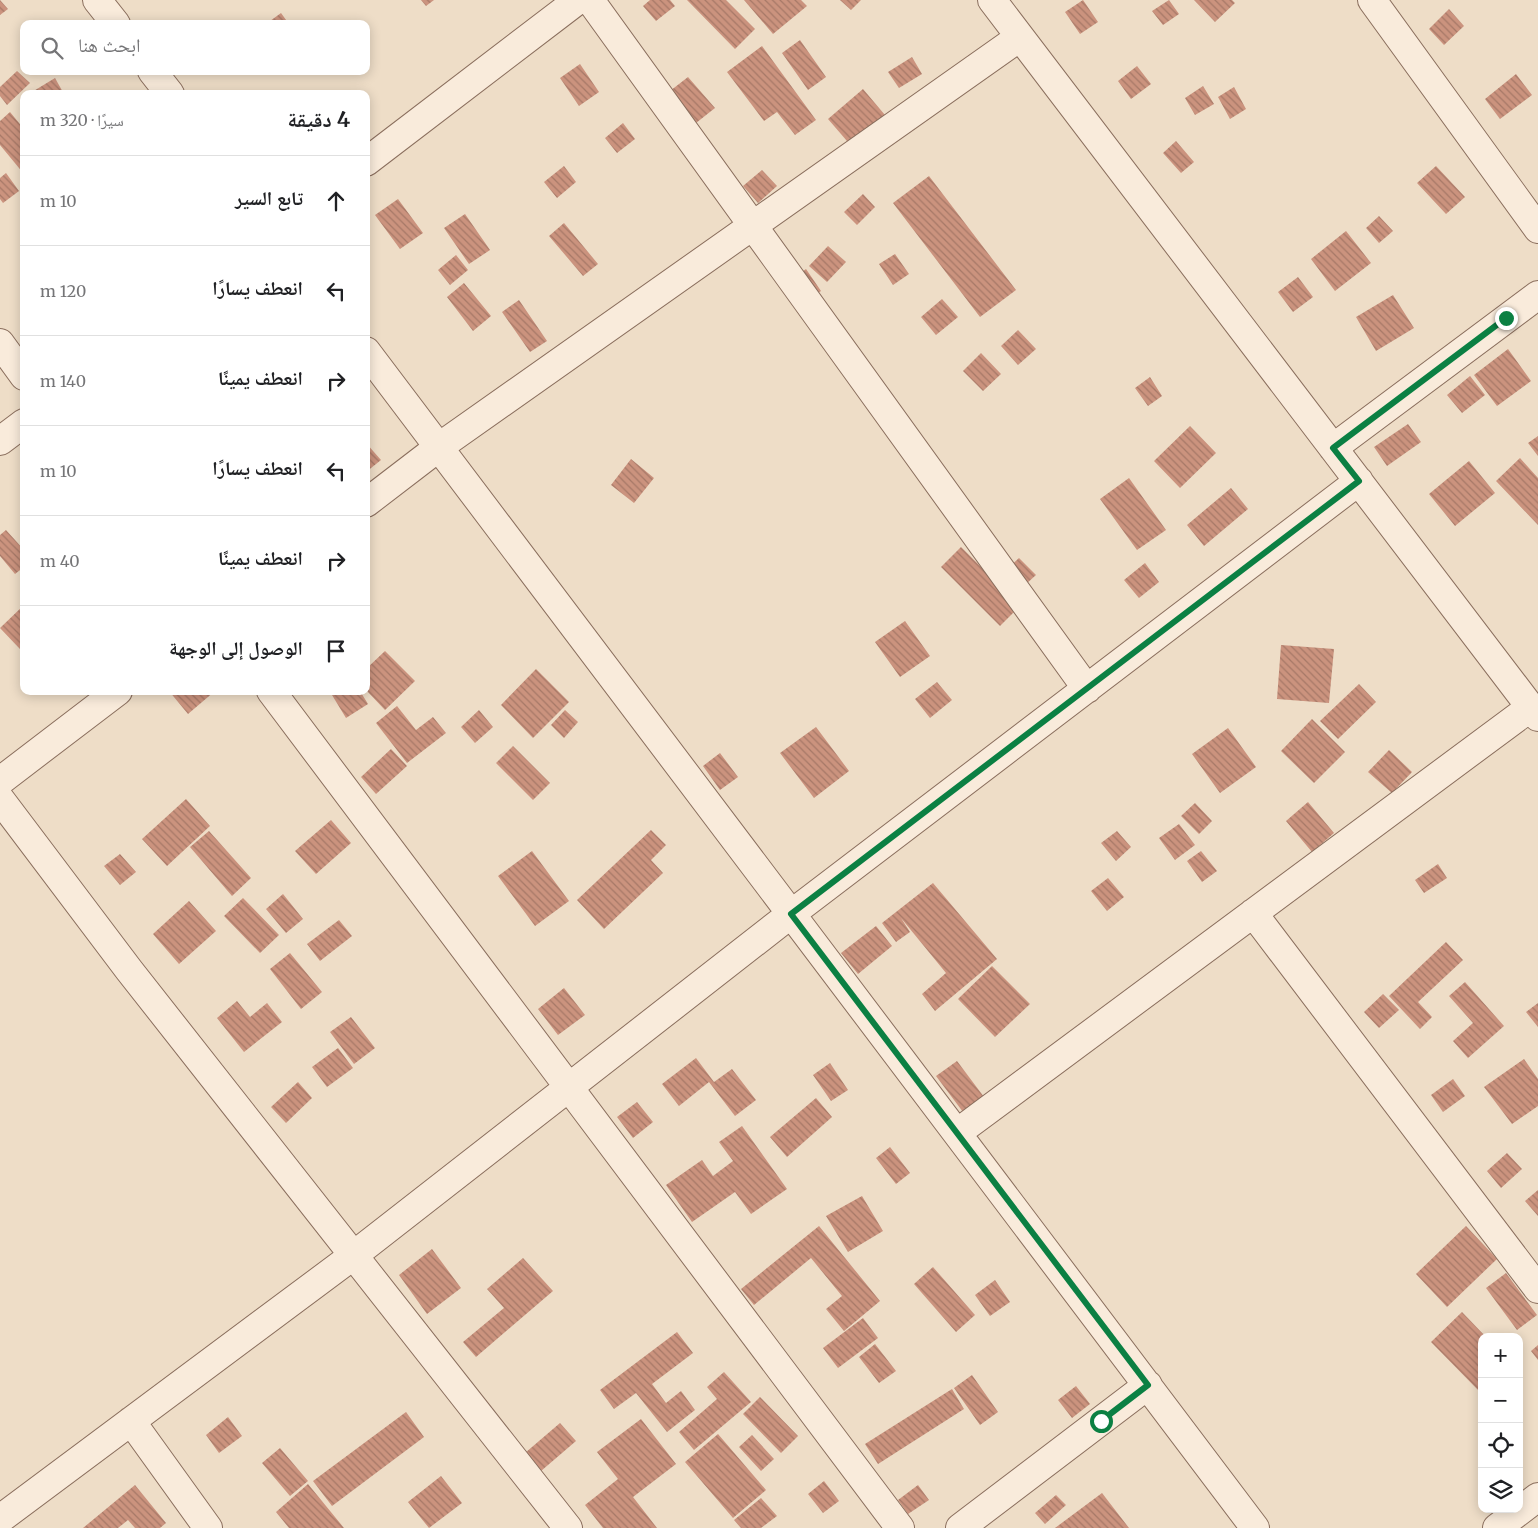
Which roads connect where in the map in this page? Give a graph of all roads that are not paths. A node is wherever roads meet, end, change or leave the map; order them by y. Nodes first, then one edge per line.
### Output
1 (578, 0) edge
2 (590, 0) edge
3 (1372, 0) edge
4 (100, 1) edge
5 (1004, 4) edge
6 (113, 20) edge
7 (1020, 37) junction
8 (155, 75) edge
9 (167, 90) edge
10 (370, 159) edge
11 (753, 226) junction
12 (1538, 228) edge
13 (1538, 295) edge
14 (0, 343) edge
15 (370, 356) edge
16 (20, 370) edge
17 (20, 426) edge
18 (0, 441) edge
19 (439, 448) junction
20 (1333, 448) junction
21 (1359, 481) junction
22 (370, 500) edge
23 (1087, 689) junction
24 (113, 695) edge
25 (274, 695) edge
26 (1534, 712) edge
27 (0, 781) edge
28 (0, 799) edge
29 (1253, 913) junction
30 (791, 914) junction
31 (569, 1087) junction
32 (957, 1133) junction
33 (354, 1256) junction
34 (1538, 1289) edge
35 (1148, 1385) junction
36 (131, 1421) junction
37 (1538, 1497) edge
38 (0, 1519) edge
39 (208, 1528) edge
40 (568, 1528) edge
41 (900, 1528) edge
42 (960, 1528) edge
43 (1255, 1528) edge
44 (1497, 1528) edge

1 - 10 street
2 - 11 street
3 - 12 street
4 - 6 street
5 - 7 street
7 - 11 street
7 - 20 street
8 - 9 street
11 - 19 street
11 - 23 street
13 - 20 street
14 - 16 street
15 - 19 street
17 - 18 street
19 - 22 street
19 - 30 street
20 - 21 street
21 - 23 street
21 - 26 street
23 - 30 street
24 - 27 street
25 - 31 street
26 - 29 street
28 - 33 street
29 - 32 street
29 - 34 street
30 - 31 street
30 - 32 street
31 - 33 street
31 - 41 street
32 - 35 street
33 - 36 street
33 - 40 street
35 - 42 street
35 - 43 street
36 - 38 street
36 - 39 street
37 - 44 street

